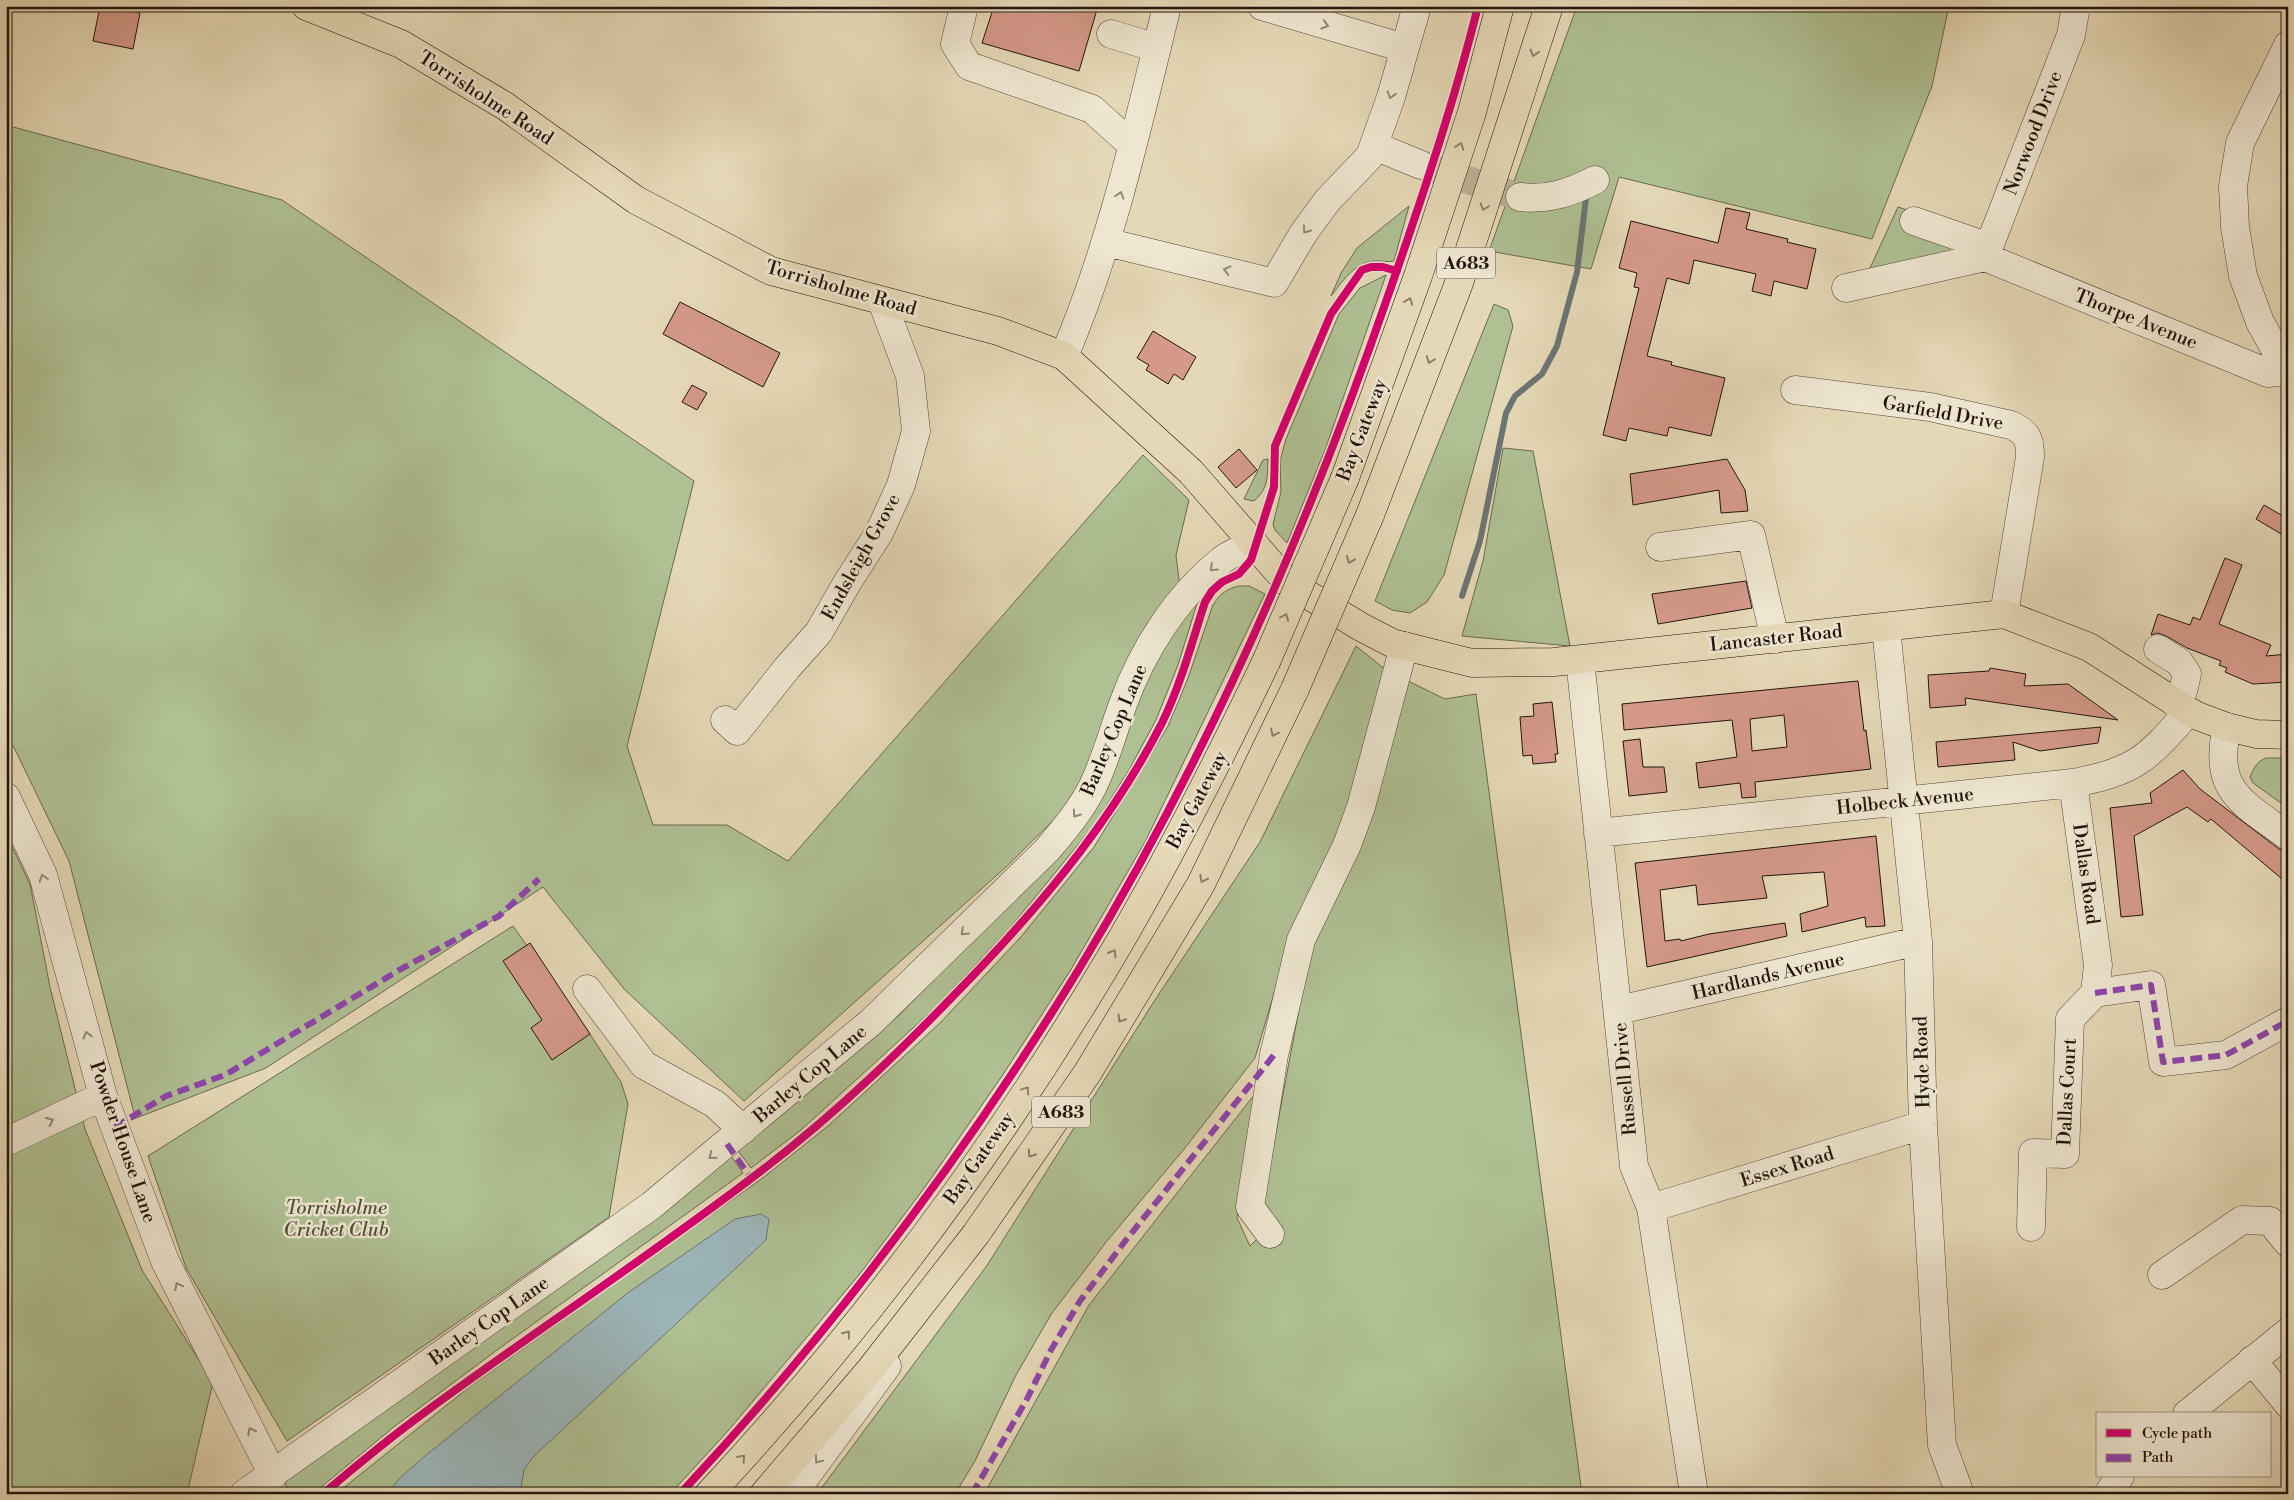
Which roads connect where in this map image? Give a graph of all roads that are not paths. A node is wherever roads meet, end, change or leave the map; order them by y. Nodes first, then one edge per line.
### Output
1 (306, 6) edge
2 (964, 6) edge
3 (1167, 6) edge
4 (1417, 6) edge
5 (1500, 6) edge
6 (1549, 6) edge
7 (2076, 6) edge
8 (1266, 7) edge
9 (1111, 34) dead end
10 (2288, 44) edge
11 (1157, 48) junction
12 (1404, 48) junction
13 (1132, 145) junction
14 (1375, 146) junction
15 (1421, 165) tunnel mouth
16 (1595, 180) dead end
17 (1520, 197) tunnel mouth
18 (1914, 221) dead end
19 (1106, 242) junction
20 (1987, 252) junction
21 (1846, 288) dead end
22 (882, 301) junction
23 (1064, 356) junction
24 (2288, 371) edge
25 (1795, 390) dead end
26 (1660, 547) dead end
27 (1260, 550) junction
28 (2004, 614) junction
29 (1886, 628) junction
30 (1775, 639) junction
31 (1404, 646) junction
32 (2158, 649) dead end
33 (1580, 660) junction
34 (2182, 708) junction
35 (2227, 727) junction
36 (737, 731) dead end
37 (2288, 735) edge
38 (2073, 783) junction
39 (6, 797) edge
40 (1904, 801) junction
41 (1598, 833) junction
42 (2288, 836) edge
43 (1918, 941) junction
44 (587, 989) dead end
45 (2095, 993) junction
46 (1619, 1010) junction
47 (2288, 1021) edge
48 (103, 1096) junction
49 (1924, 1125) junction
50 (744, 1130) junction
51 (6, 1142) edge
52 (1651, 1208) junction
53 (2031, 1227) dead end
54 (976, 1234) junction
55 (1270, 1234) dead end
56 (2288, 1243) edge
57 (2162, 1275) dead end
58 (2288, 1332) edge
59 (2252, 1360) junction
60 (2288, 1404) edge
61 (2189, 1412) edge
62 (273, 1474) junction
63 (2119, 1478) edge
64 (244, 1494) edge
65 (709, 1494) edge
66 (764, 1494) edge
67 (793, 1494) edge
68 (1694, 1494) edge
69 (1960, 1494) edge
70 (2108, 1494) edge

1 - 22 main road, Torrisholme Road
2 - 13 street
3 - 11 street
4 - 12 street
65 -> 5 main road, Bay Gateway / A683, bridge
6 -> 54 main road, Bay Gateway / A683, bridge
7 - 20 street, Norwood Drive
8 -> 12 street
9 - 11 street
10 - 24 street
11 - 13 street
12 -> 14 street
19 -> 13 street
14 - 15 street
14 -> 19 street
16 - 17 street
18 - 20 street, Thorpe Avenue
19 - 23 street
20 - 21 street
20 - 24 street, Thorpe Avenue
22 - 23 main road, Torrisholme Road
22 - 36 street, Endsleigh Grove
23 - 27 main road, Torrisholme Road
25 - 28 street, Garfield Drive
26 - 30 street
27 - 31 main road, Lancaster Road
27 -> 50 street, Barley Cop Lane
28 - 29 main road, Lancaster Road
28 - 34 main road, Lancaster Road
29 - 30 main road, Lancaster Road
29 - 40 street, Hyde Road
30 - 33 main road, Lancaster Road
31 - 33 main road, Lancaster Road
31 - 55 street
32 - 34 street, Holbeck Avenue
33 - 41 street, Russell Drive
34 - 35 main road, Lancaster Road
34 - 38 street, Holbeck Avenue
35 - 37 main road, Lancaster Road
35 - 42 street
38 - 40 street, Holbeck Avenue
38 - 45 street, Dallas Road
48 -> 39 street, Powder House Lane
40 - 41 street, Holbeck Avenue
40 - 43 street, Hyde Road
41 - 46 street, Russell Drive
43 - 46 street, Hardlands Avenue
43 - 49 street, Hyde Road
44 - 50 street
45 - 47 street
45 - 53 street, Dallas Court
46 - 52 street, Russell Drive
51 -> 48 street
62 -> 48 street, Powder House Lane
49 - 52 street, Essex Road
49 - 69 street, Hyde Road
50 -> 62 street, Barley Cop Lane
52 - 68 street, Russell Drive
54 - 66 main road, Bay Gateway / A683
54 -> 67 street
56 - 57 street
58 - 59 street
59 - 60 street
59 - 61 street
62 - 64 street, Barley Cop Lane
63 - 70 street

